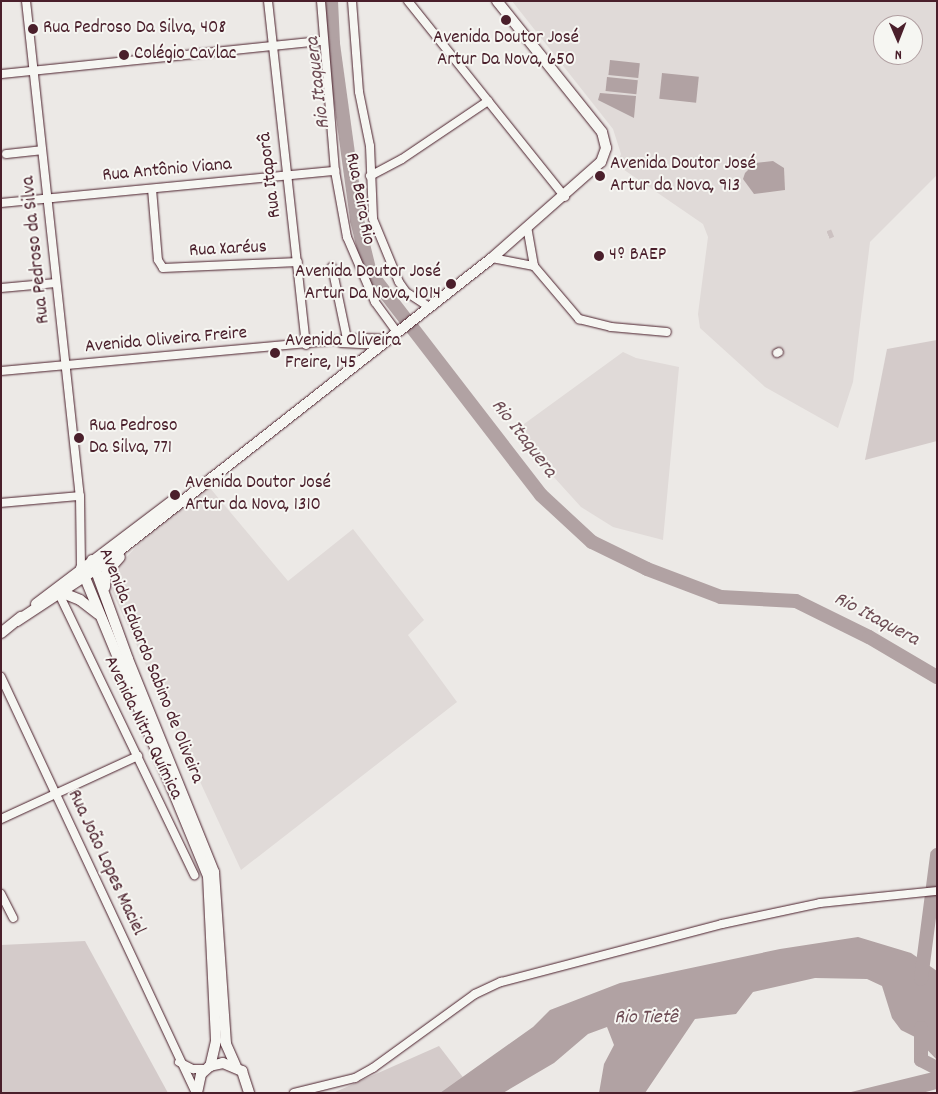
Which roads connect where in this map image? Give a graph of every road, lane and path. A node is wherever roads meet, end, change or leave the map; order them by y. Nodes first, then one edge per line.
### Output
1 (26, 1) edge
2 (268, 1) edge
3 (321, 1) edge
4 (352, 1) edge
5 (408, 1) edge
6 (497, 1) edge
7 (322, 40) junction
8 (273, 47) junction
9 (34, 71) junction
10 (1, 74) edge
11 (488, 101) junction
12 (42, 150) junction
13 (6, 154) dead end
14 (335, 170) junction
15 (288, 176) junction
16 (370, 176) junction
17 (152, 189) junction
18 (565, 197) junction
19 (48, 199) junction
20 (1, 203) edge
21 (527, 228) junction
22 (492, 258) junction
23 (298, 262) junction
24 (534, 266) junction
25 (332, 267) dead end
26 (56, 283) junction
27 (1, 288) edge
28 (425, 310) junction
29 (667, 332) dead end
30 (392, 336) junction
31 (347, 339) junction
32 (334, 342) junction
33 (306, 345) junction
34 (66, 366) junction
35 (1, 371) edge
36 (200, 484) junction
37 (80, 496) junction
38 (1, 503) edge
39 (149, 528) junction
40 (83, 546) junction
41 (94, 564) junction
42 (83, 573) junction
43 (104, 593) junction
44 (61, 594) junction
45 (102, 619) junction
46 (17, 621) junction
47 (1, 633) edge
48 (1, 678) edge
49 (138, 756) junction
50 (55, 795) junction
51 (1, 820) edge
52 (194, 875) dead end
53 (937, 891) edge
54 (1, 894) edge
55 (13, 918) dead end
56 (179, 1062) junction
57 (236, 1066) junction
58 (208, 1068) junction
59 (197, 1093) edge
60 (249, 1093) edge
61 (294, 1093) edge

1 - 9 street, Rua Pedroso da Silva
2 - 8 street, Rua Itaporâ
3 - 7 street, Rua Beira Rio
4 - 16 street
5 - 11 street
6 - 18 main road
7 - 8 street
7 - 14 street, Rua Beira Rio
8 - 9 street
8 - 15 street, Rua Itaporâ
9 - 10 street
9 - 12 street, Rua Pedroso da Silva
11 - 16 street
11 - 18 street
12 - 13 street
12 - 19 street, Rua Pedroso da Silva
14 - 15 street, Rua Antônio Viana
14 - 30 street, Rua Beira Rio
15 - 17 street, Rua Antônio Viana
15 - 23 street, Rua Itaporâ
16 - 28 street
17 - 19 street, Rua Antônio Viana
17 - 23 street, Rua Xaréus
18 - 21 main road
19 - 20 street, Rua Antônio Viana
19 - 26 street, Rua Pedroso da Silva
21 - 22 main road
21 - 24 street
22 - 24 street
22 - 28 main road
23 - 33 street, Rua Itaporâ
24 - 29 street
25 - 31 street
26 - 27 street
26 - 34 street, Rua Pedroso da Silva
28 - 30 main road
30 - 31 street, Avenida Oliveira Freire
30 - 32 street, Avenida Oliveira Freire
30 - 36 main road
31 - 32 street, Avenida Oliveira Freire
32 - 33 street, Avenida Oliveira Freire
33 - 34 street, Avenida Oliveira Freire
34 - 35 street, Avenida Oliveira Freire
34 - 37 street, Rua Pedroso da Silva
36 - 39 main road
36 - 41 main road
37 - 38 street
37 - 40 street, Rua Pedroso da Silva
39 - 41 main road
39 - 43 main road
40 - 41 street, Avenida Eduardo Sabino de Oliveira
40 - 42 street, Avenida Eduardo Sabino de Oliveira
41 - 42 main road
41 - 43 main road, Avenida Eduardo Sabino de Oliveira
42 - 44 main road
42 - 45 main road, Avenida Eduardo Sabino de Oliveira
42 - 46 main road
43 - 57 main road, Avenida Eduardo Sabino de Oliveira
44 - 45 main road
44 - 46 main road
44 - 49 street, Avenida Nitro Química
45 - 58 main road, Avenida Eduardo Sabino de Oliveira
46 - 47 main road
48 - 50 street, Rua João Lopes Maciel
49 - 50 street
49 - 52 street, Avenida Nitro Química
50 - 51 street
50 - 56 street, Rua João Lopes Maciel
53 - 61 street
54 - 55 street
56 - 58 street
56 - 59 street, Rua João Lopes Maciel
57 - 58 main road
57 - 60 main road, Avenida Eduardo Sabino de Oliveira
58 - 59 main road, Avenida Eduardo Sabino de Oliveira

